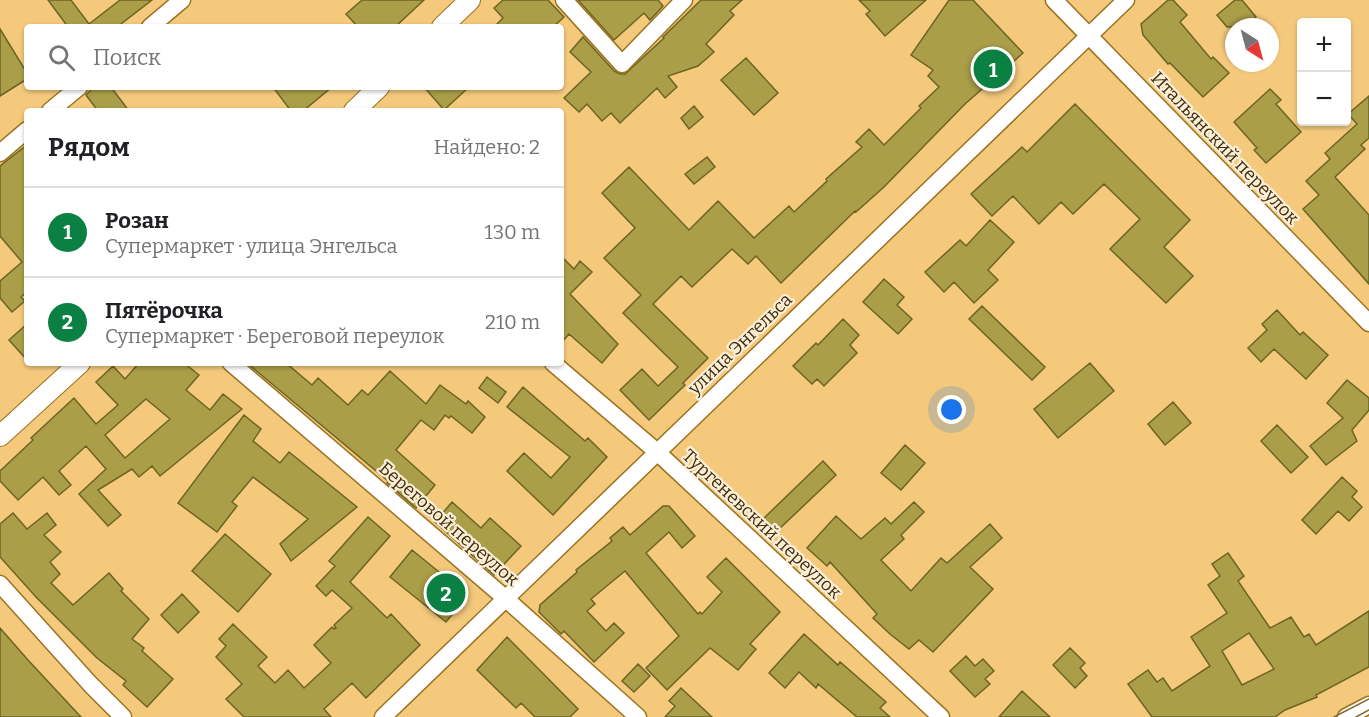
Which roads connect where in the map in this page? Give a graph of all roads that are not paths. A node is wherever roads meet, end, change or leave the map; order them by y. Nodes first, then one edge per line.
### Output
1 (182, 0) edge
2 (470, 0) edge
3 (564, 0) edge
4 (684, 0) edge
5 (1054, 0) edge
6 (1126, 0) edge
7 (154, 24) edge
8 (445, 24) edge
9 (1089, 37) junction
10 (75, 90) edge
11 (376, 90) edge
12 (54, 108) edge
13 (357, 108) edge
14 (24, 133) edge
15 (0, 153) edge
16 (1369, 323) edge
17 (77, 366) edge
18 (234, 366) edge
19 (557, 366) edge
20 (0, 436) edge
21 (656, 451) junction
22 (0, 584) edge
23 (505, 598) junction
24 (1369, 705) edge
25 (123, 717) edge
26 (383, 717) edge
27 (638, 717) edge
28 (941, 717) edge
29 (1346, 717) edge

1 - 7 street
2 - 8 street
3 - 4 street
5 - 9 street, Итальянский переулок
6 - 9 street, улица Энгельса
9 - 16 street, Итальянский переулок
9 - 21 street, улица Энгельса
10 - 12 street
11 - 13 street
14 - 15 street
17 - 20 street
18 - 23 street, Береговой переулок
19 - 21 street, Тургеневский переулок
21 - 23 street, улица Энгельса
21 - 28 street, Тургеневский переулок
22 - 25 street
23 - 26 street, улица Энгельса
23 - 27 street, Береговой переулок
24 - 29 street

